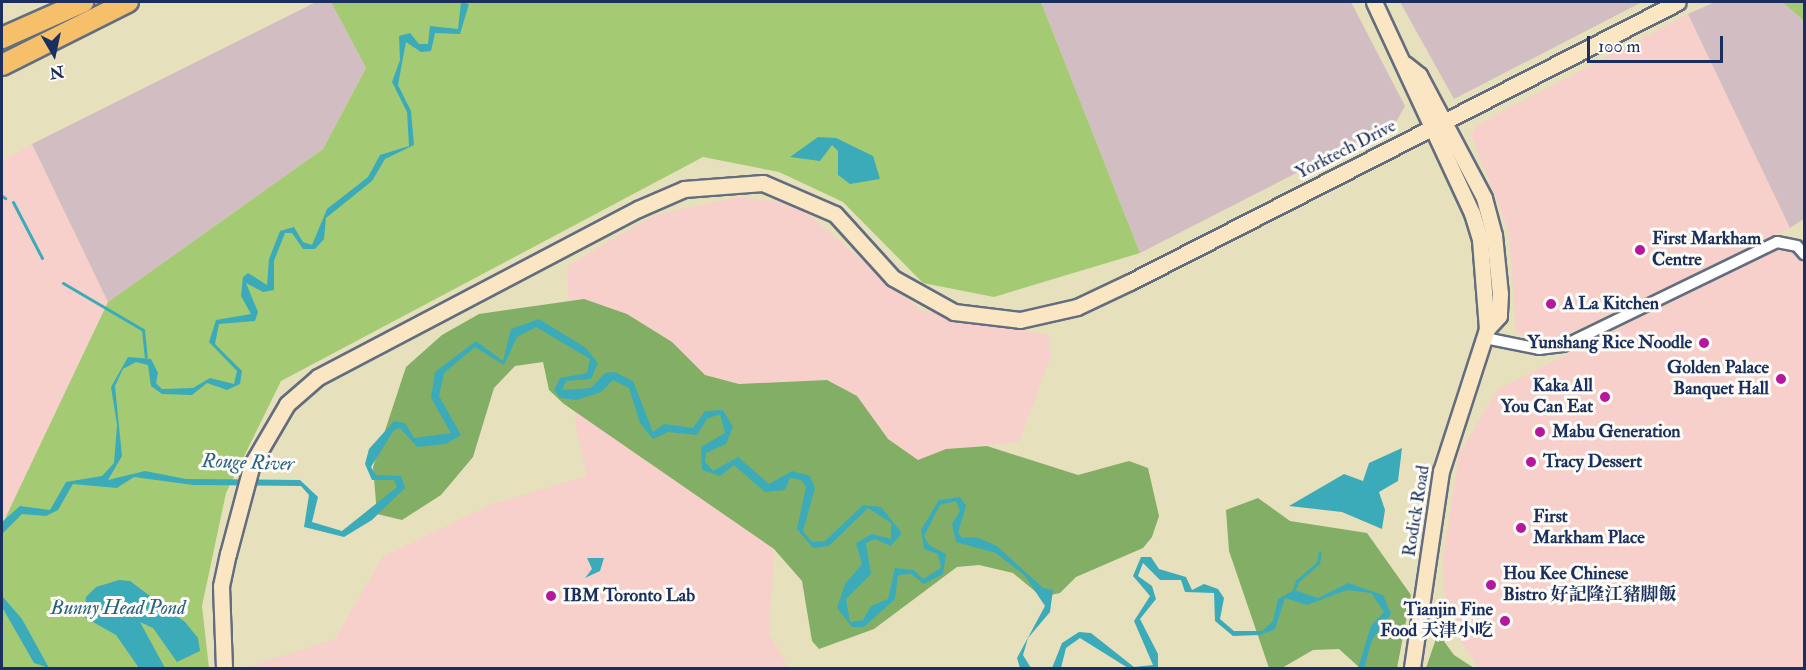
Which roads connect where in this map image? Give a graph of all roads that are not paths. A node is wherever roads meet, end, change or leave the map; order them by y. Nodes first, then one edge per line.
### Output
1 (83, 2) edge
2 (128, 2) edge
3 (1374, 2) edge
4 (1678, 2) edge
5 (2, 38) edge
6 (2, 65) edge
7 (1438, 124) junction
8 (1804, 254) edge
9 (1486, 334) junction
10 (1414, 664) edge
11 (224, 669) edge

1 - 5 highway
2 - 6 highway
3 - 7 street, Rodick Road
4 - 7 street, Yorktech Drive
7 - 9 street, Rodick Road
7 - 11 street, Yorktech Drive
8 - 9 street
9 - 10 street, Rodick Road

